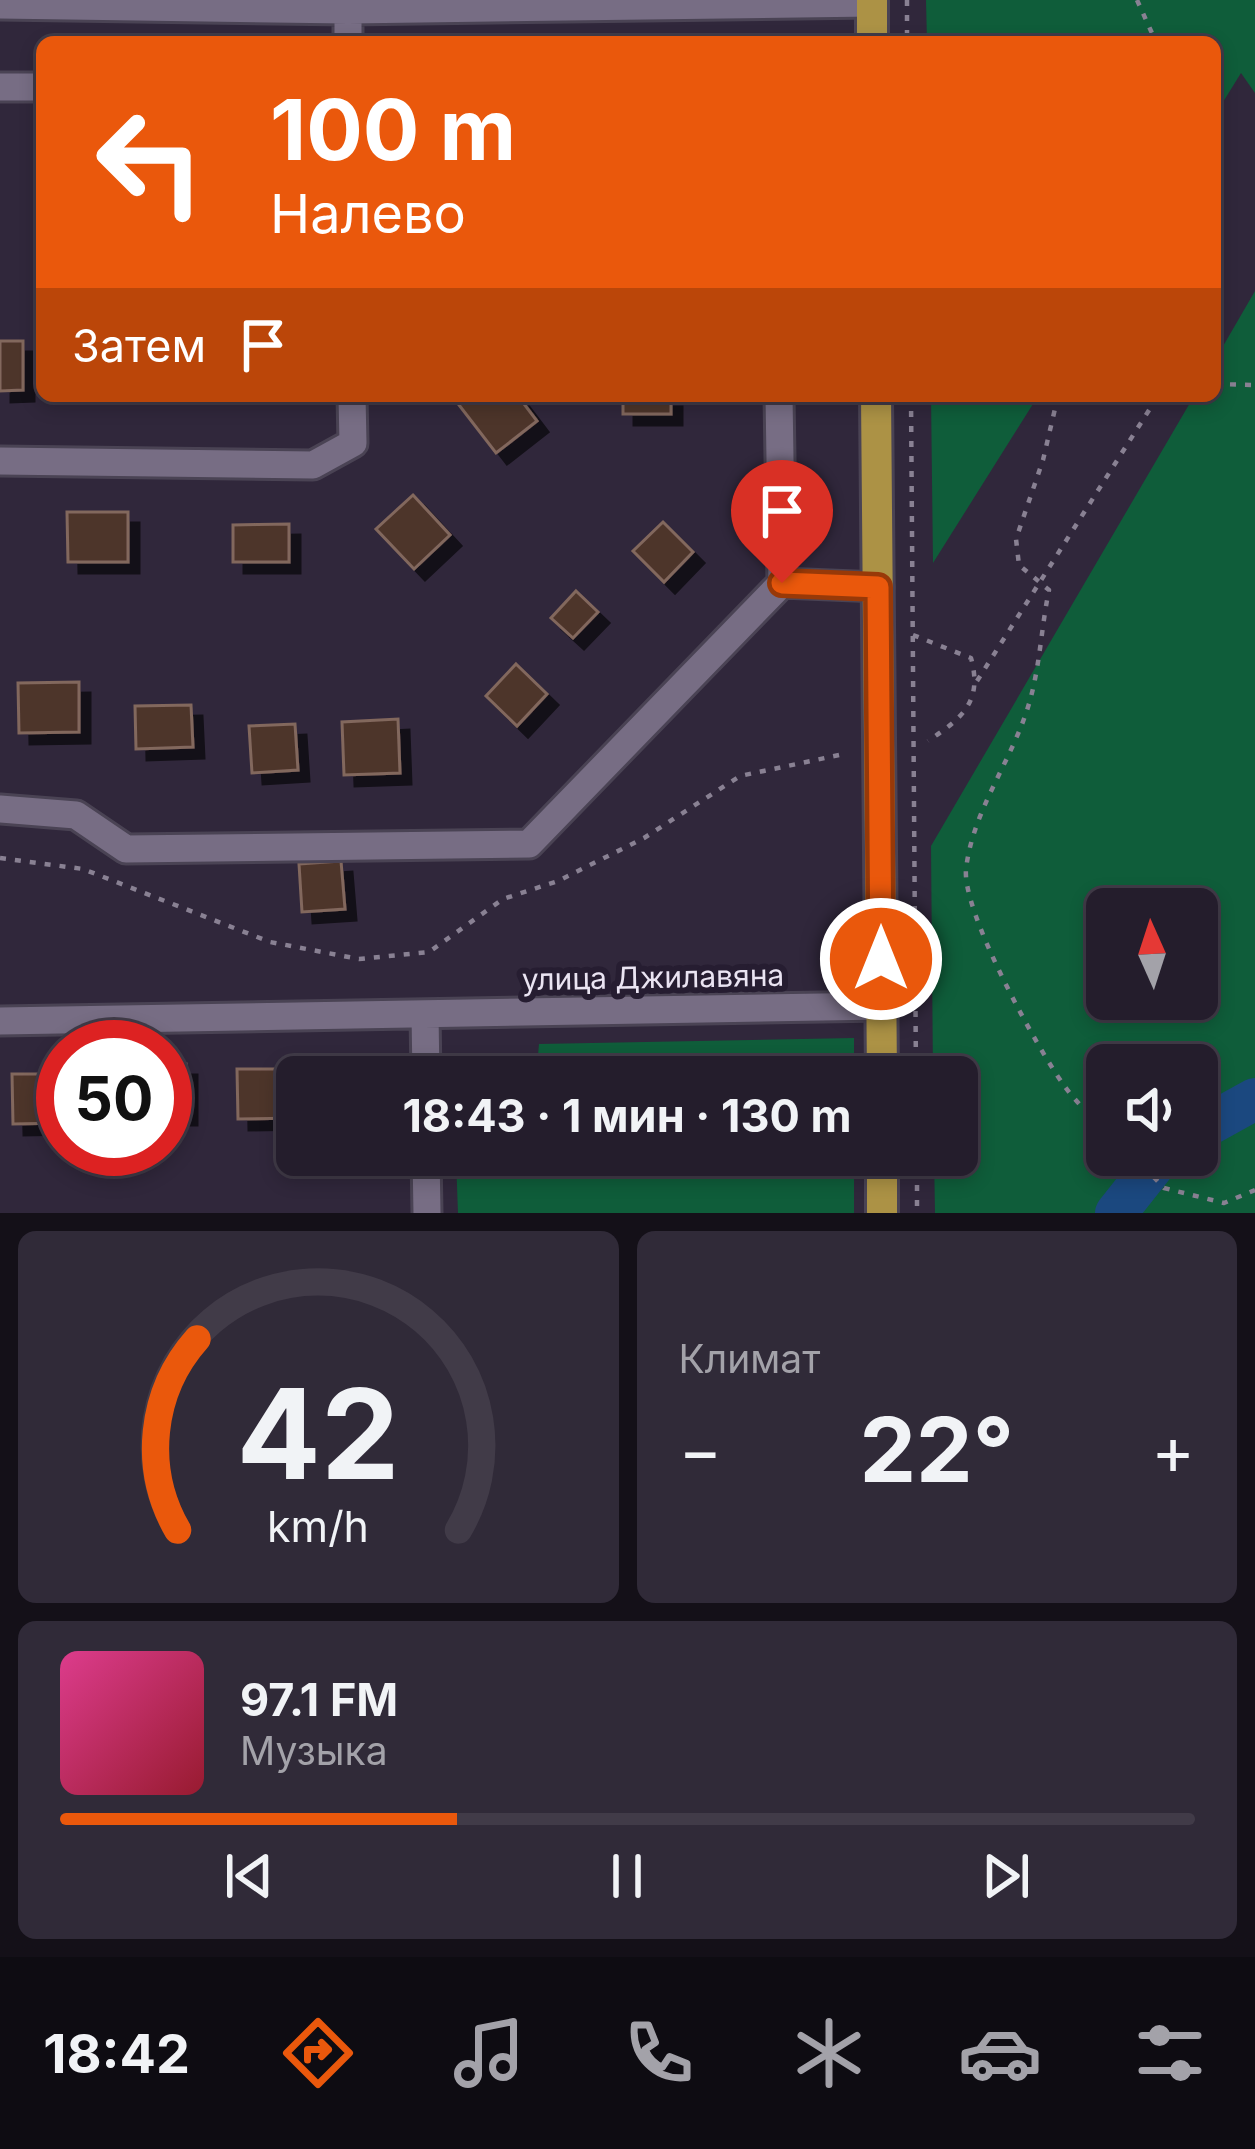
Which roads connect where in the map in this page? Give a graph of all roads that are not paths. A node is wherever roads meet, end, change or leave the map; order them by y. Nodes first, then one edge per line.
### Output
1 (872, 2) edge
2 (461, 4) edge
3 (0, 5) edge
4 (349, 10) junction
5 (348, 36) edge
6 (872, 36) edge
7 (36, 86) edge
8 (0, 87) edge
9 (352, 402) edge
10 (779, 402) edge
11 (876, 402) edge
12 (0, 460) edge
13 (782, 583) junction
14 (878, 587) junction
15 (0, 809) edge
16 (882, 1006) junction
17 (425, 1014) junction
18 (0, 1021) edge
19 (426, 1056) edge
20 (882, 1056) edge
21 (426, 1176) edge
22 (882, 1176) edge
23 (427, 1213) edge
24 (882, 1213) edge

1 - 2 street
1 - 6 main road
2 - 4 street
3 - 4 street
4 - 5 street
7 - 8 street
9 - 12 street
10 - 13 street
11 - 14 main road
13 - 14 street
13 - 15 street
14 - 16 main road
16 - 17 street, улица Джилавяна
16 - 20 main road
17 - 18 street, улица Джилавяна
17 - 19 street
21 - 23 street
22 - 24 main road

